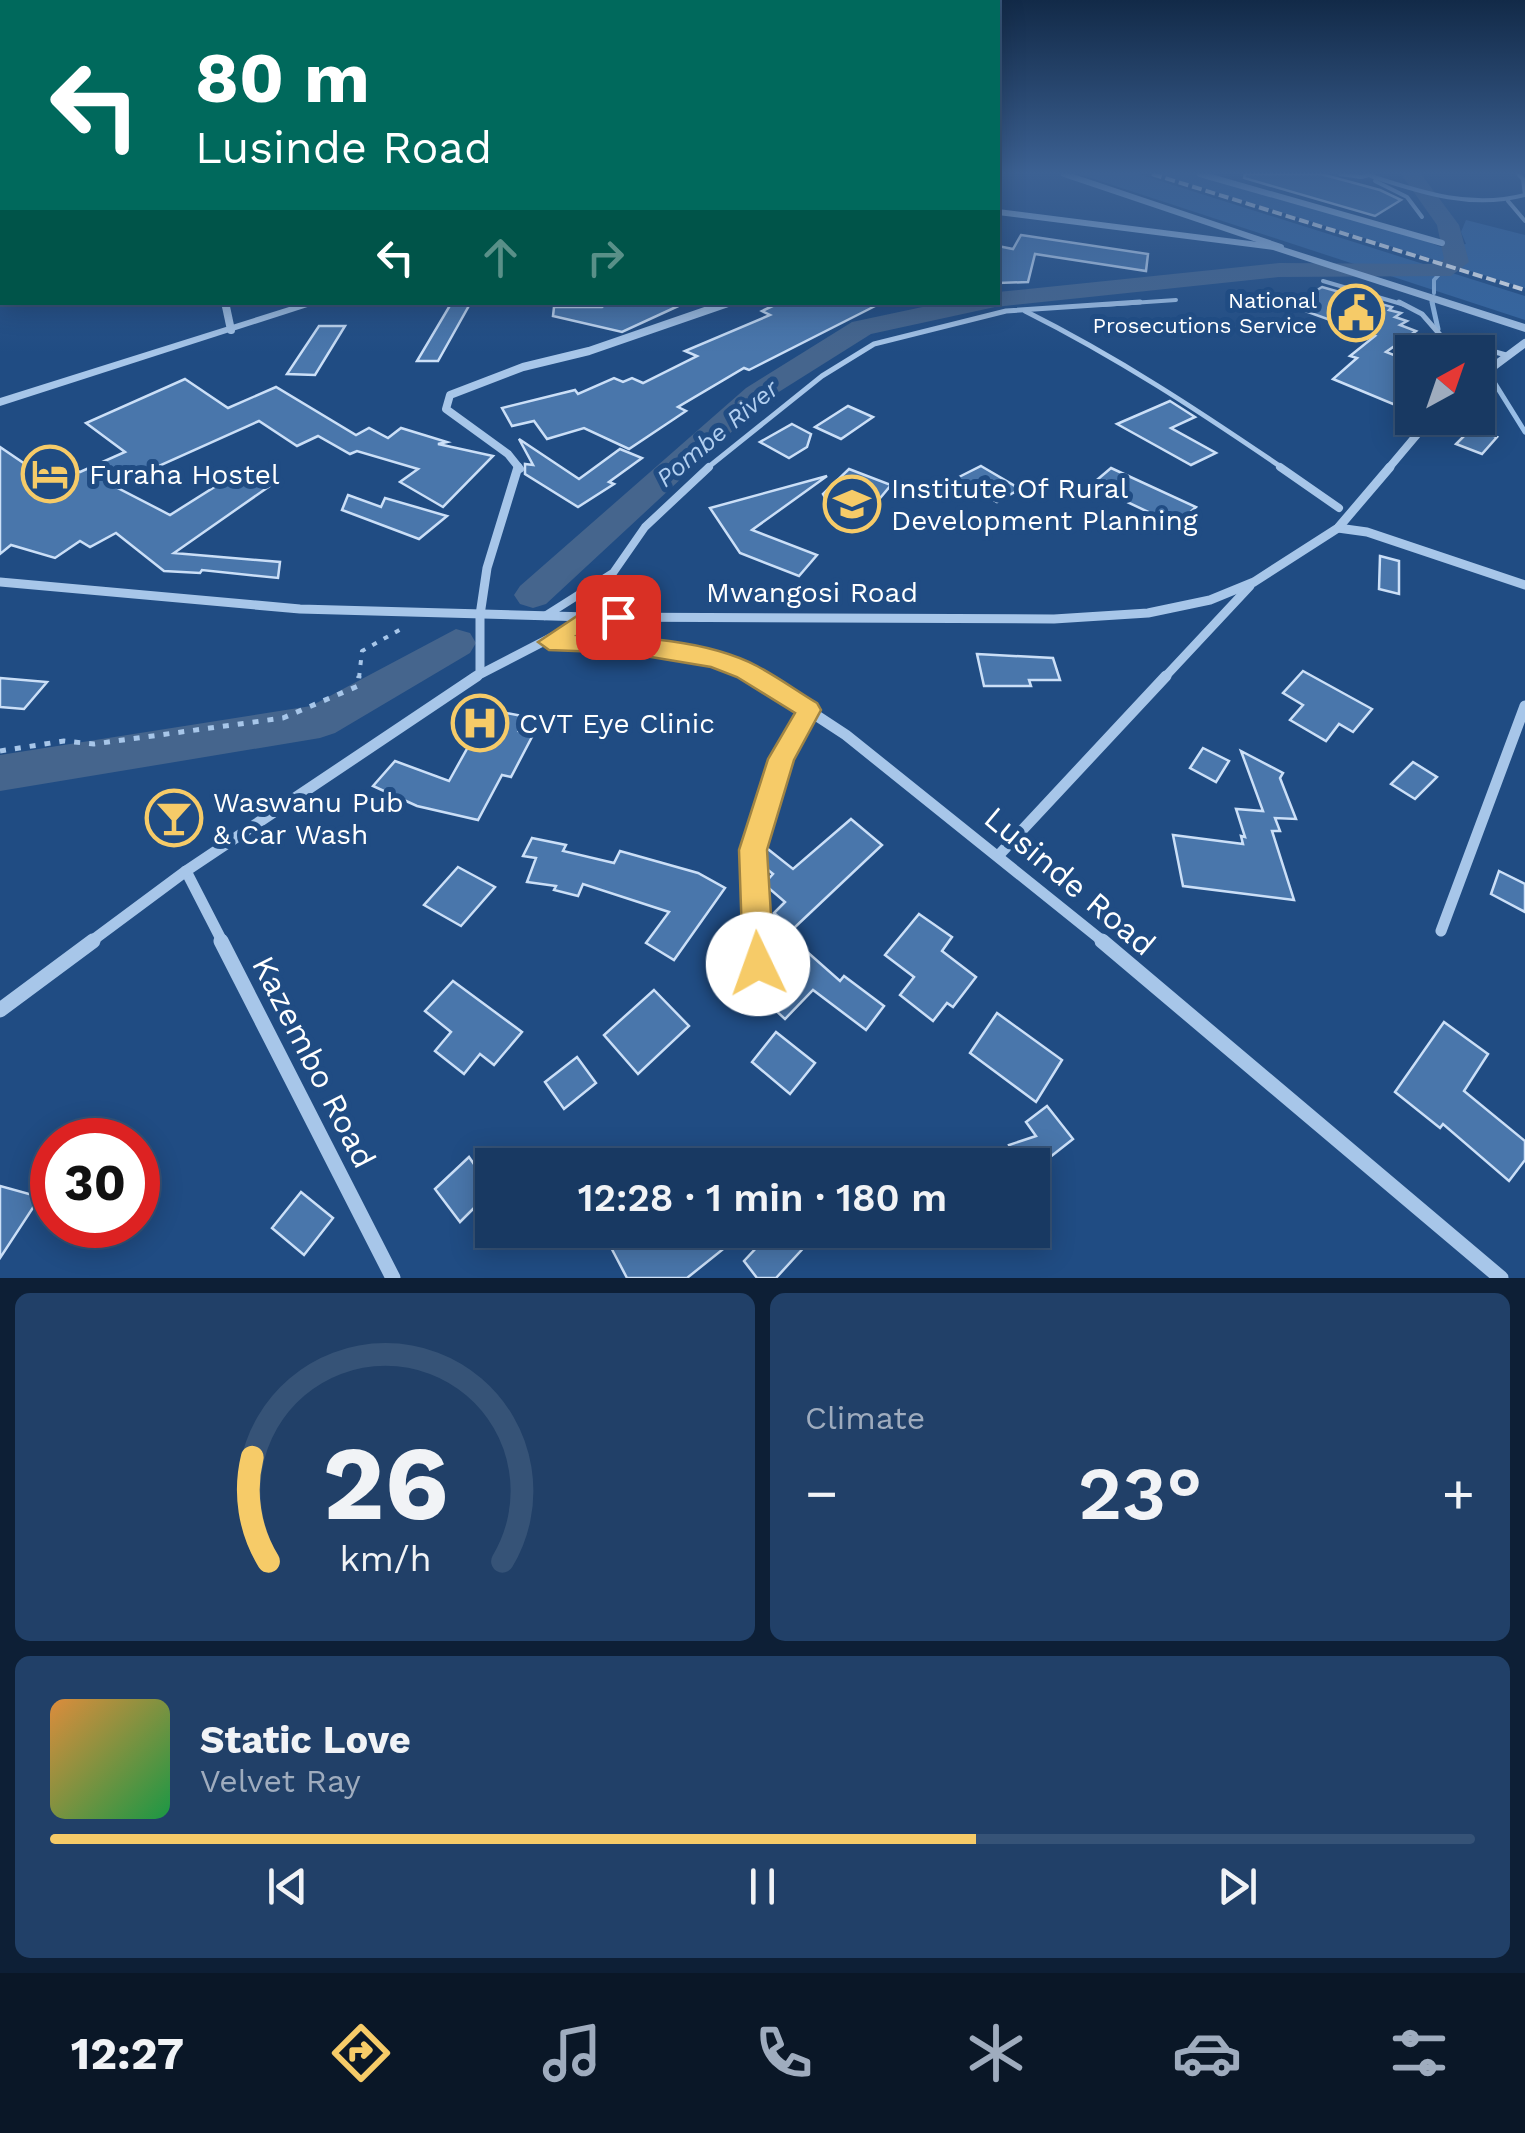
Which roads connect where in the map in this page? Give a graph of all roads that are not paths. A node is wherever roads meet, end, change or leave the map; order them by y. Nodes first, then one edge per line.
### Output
1 (1154, 234) edge
2 (1241, 234) edge
3 (1412, 234) edge
4 (1442, 242) dead end
5 (1301, 254) junction
6 (1324, 282) dead end
7 (1176, 300) dead end
8 (226, 305) edge
9 (309, 305) edge
10 (723, 305) edge
11 (1024, 310) junction
12 (1525, 328) edge
13 (231, 330) junction
14 (1525, 343) edge
15 (1506, 355) junction
16 (1495, 364) edge
17 (0, 402) edge
18 (1417, 435) edge
19 (1339, 508) dead end
20 (1338, 528) junction
21 (0, 582) edge
22 (1254, 582) junction
23 (1525, 586) edge
24 (480, 615) junction
25 (546, 616) junction
26 (590, 617) junction
27 (549, 642) junction
28 (480, 674) junction
29 (1525, 706) edge
30 (809, 710) junction
31 (998, 856) junction
32 (186, 871) junction
33 (1441, 931) dead end
34 (758, 964) dead end
35 (0, 1010) edge
36 (393, 1278) edge
37 (1501, 1278) edge

1 - 5 street
2 - 5 street
3 - 4 street
5 - 12 street
6 - 15 lane
7 - 11 lane
8 - 13 street
9 - 13 street
10 - 24 street
11 - 19 lane
11 - 25 lane
13 - 17 street
14 - 15 street
15 - 16 street
18 - 20 street, Mwangosi Road
20 - 22 street, Mwangosi Road
20 - 23 street
21 - 24 street, Mwangosi Road
22 - 26 street, Mwangosi Road
22 - 31 street
24 - 25 street, Mwangosi Road
24 - 28 street
25 - 26 street, Mwangosi Road
26 - 27 street
27 - 28 street
27 - 30 street, Lusinde Road
28 - 32 street
29 - 33 street
30 - 31 street, Lusinde Road
30 - 34 street
31 - 37 street, Lusinde Road
32 - 35 street
32 - 36 street, Kazembo Road

